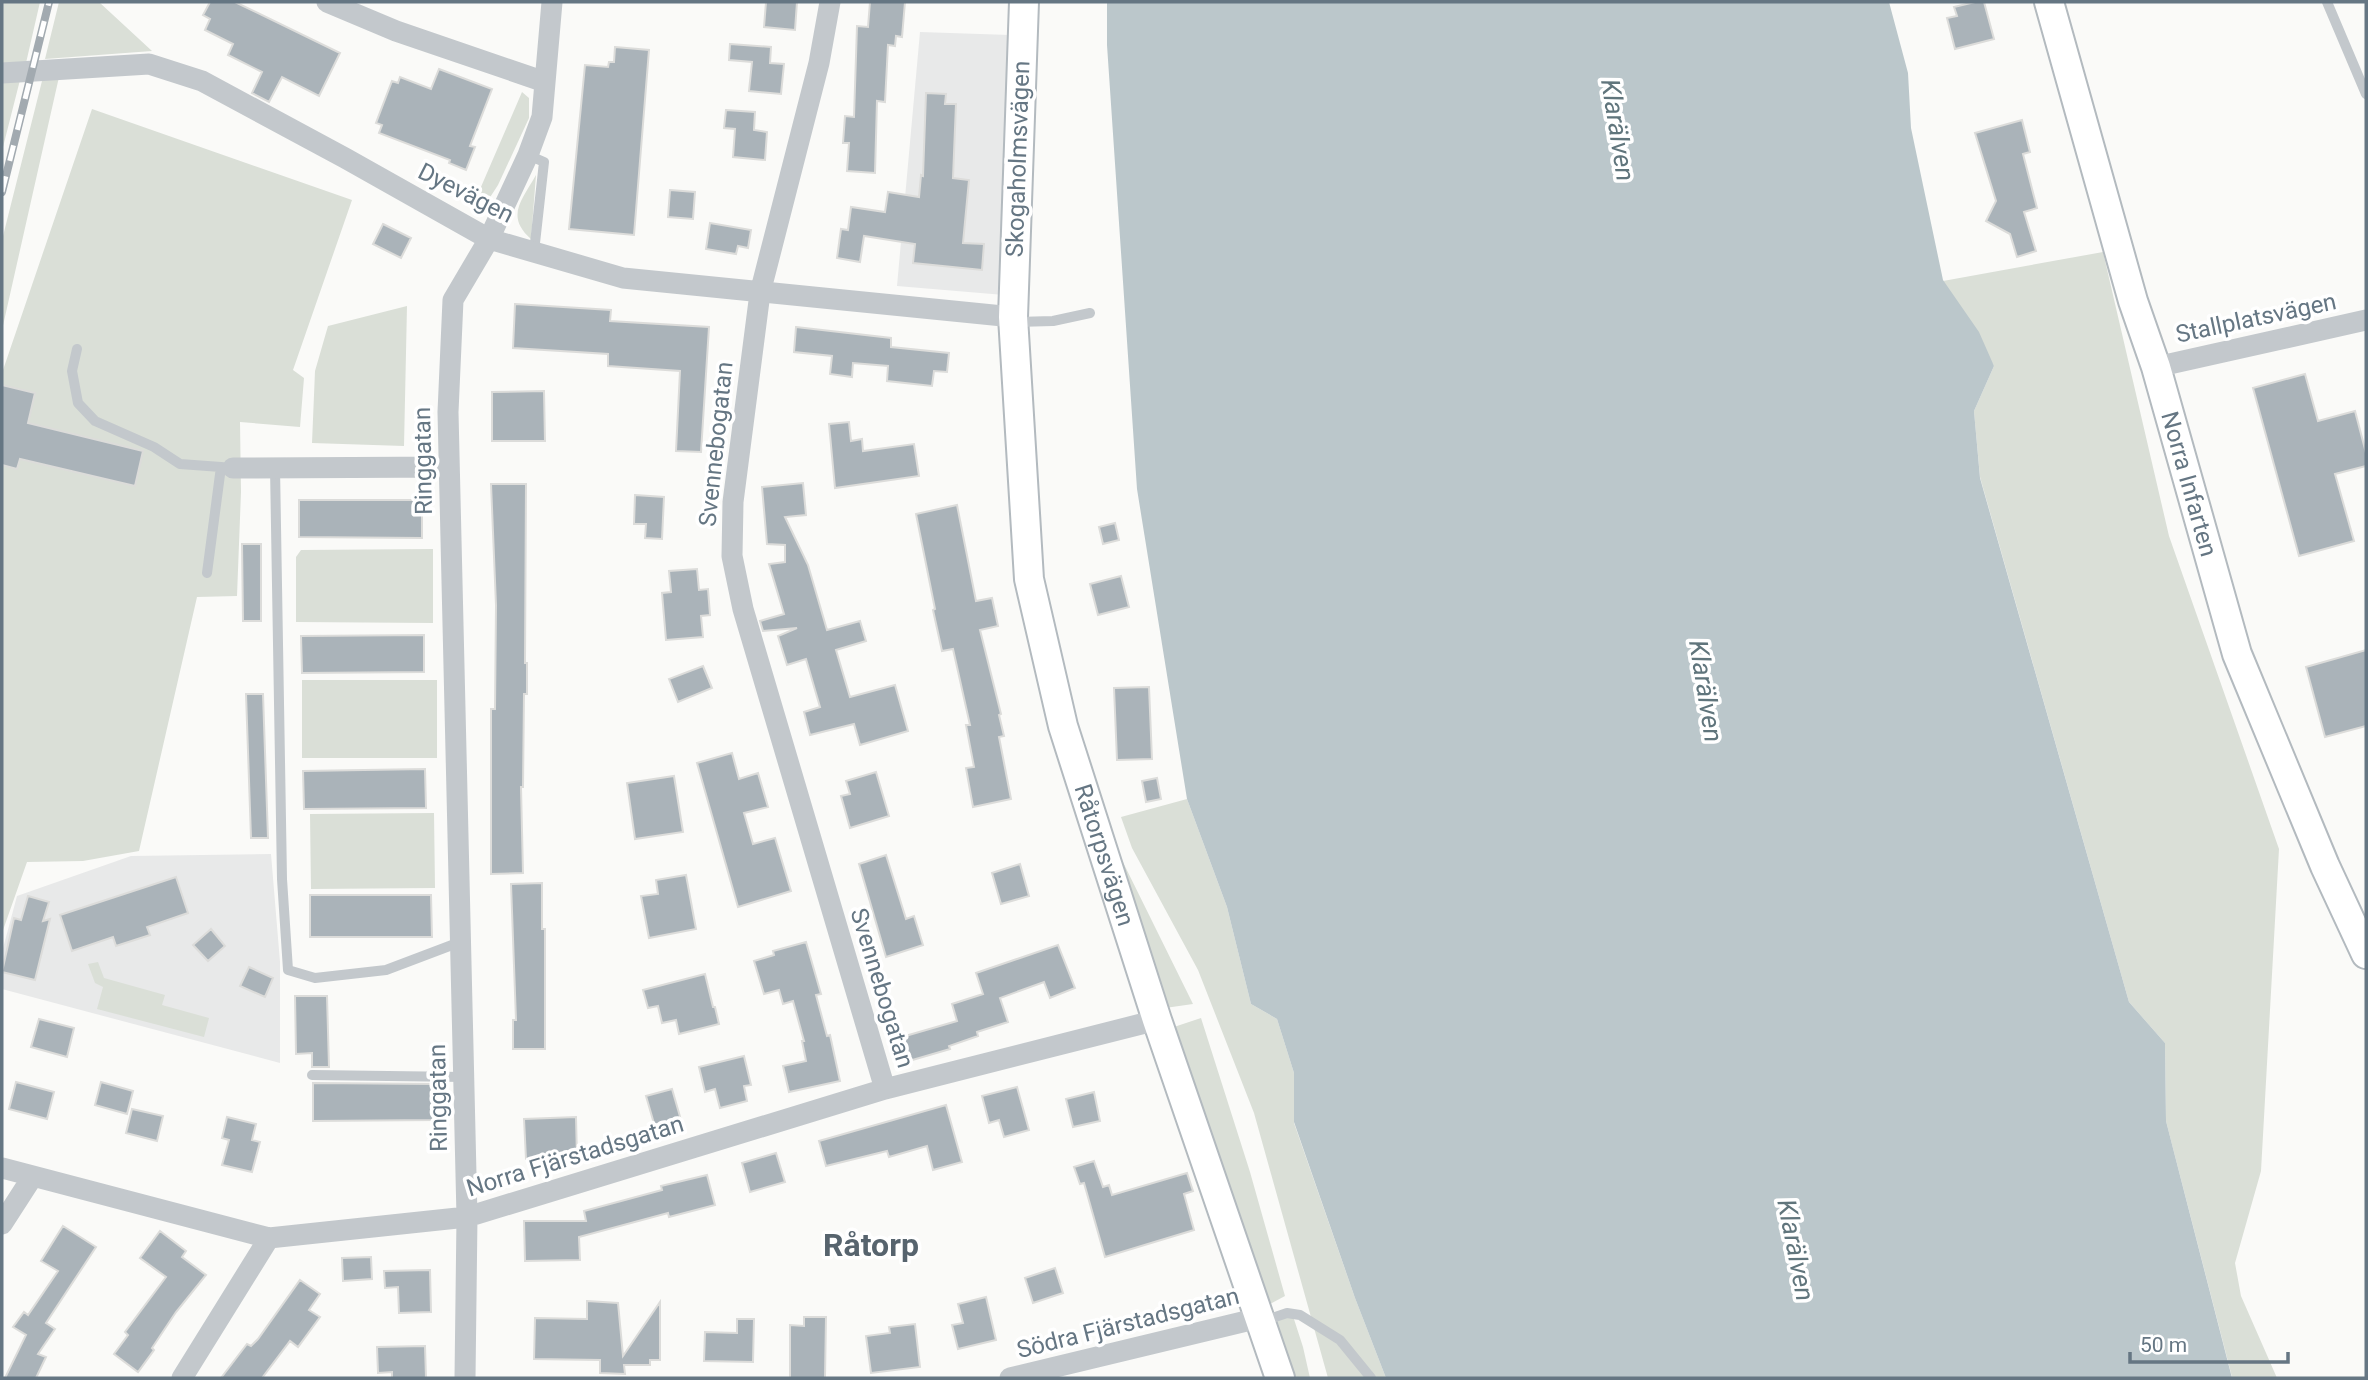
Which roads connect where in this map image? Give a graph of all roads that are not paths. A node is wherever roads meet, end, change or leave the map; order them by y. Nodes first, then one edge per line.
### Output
1 (327, 2) edge
2 (552, 2) edge
3 (830, 2) edge
4 (1024, 2) edge
5 (2049, 2) edge
6 (2327, 2) edge
7 (2, 73) edge
8 (545, 82) junction
9 (2366, 94) edge
10 (528, 155) junction
11 (489, 239) junction
12 (534, 252) junction
13 (760, 293) junction
14 (1090, 313) dead end
15 (1013, 320) junction
16 (2366, 320) edge
17 (77, 349) dead end
18 (2156, 367) junction
19 (275, 467) junction
20 (449, 467) junction
21 (227, 468) junction
22 (207, 573) dead end
23 (460, 942) junction
24 (2366, 954) edge
25 (1157, 1020) junction
26 (312, 1074) dead end
27 (464, 1077) junction
28 (885, 1089) junction
29 (2, 1168) edge
30 (33, 1176) junction
31 (467, 1217) junction
32 (2, 1224) edge
33 (269, 1238) junction
34 (1260, 1320) junction
35 (1040, 1375) edge
36 (182, 1378) edge
37 (465, 1378) edge
38 (1010, 1378) edge
39 (1280, 1378) edge
40 (1371, 1378) edge

1 - 8 street
2 - 8 street, Ringgatan
3 - 13 street, Svennebogatan
4 - 15 street, Skogaholmsvägen
5 - 18 street, Norra Infarten
6 - 9 lane
7 - 11 street, Dyevägen
8 - 10 street, Ringgatan
10 - 11 street, Ringgatan
10 - 12 lane
11 - 12 street, Dyevägen
11 - 20 street, Ringgatan
12 - 13 street, Dyevägen
13 - 15 street, Dyevägen
13 - 28 street, Svennebogatan
14 - 15 lane
15 - 25 street, Råtorpsvägen
16 - 18 street, Stallplatsvägen
17 - 21 lane
18 - 24 street, Norra Infarten
19 - 20 street
19 - 21 street
19 - 23 lane
20 - 23 street, Ringgatan
21 - 22 lane
23 - 27 street, Ringgatan
25 - 28 street, Norra Fjärstadsgatan
25 - 34 street, Råtorpsvägen
26 - 27 lane
27 - 31 street, Ringgatan
28 - 31 street, Norra Fjärstadsgatan
29 - 30 street, Norra Fjärstadsgatan
30 - 32 street
30 - 33 street, Norra Fjärstadsgatan
31 - 33 street, Norra Fjärstadsgatan
31 - 37 street, Ringgatan
33 - 36 street
34 - 35 street, Södra Fjärstadsgatan
34 - 39 street, Råtorpsvägen
34 - 40 lane
35 - 38 street, Södra Fjärstadsgatan

